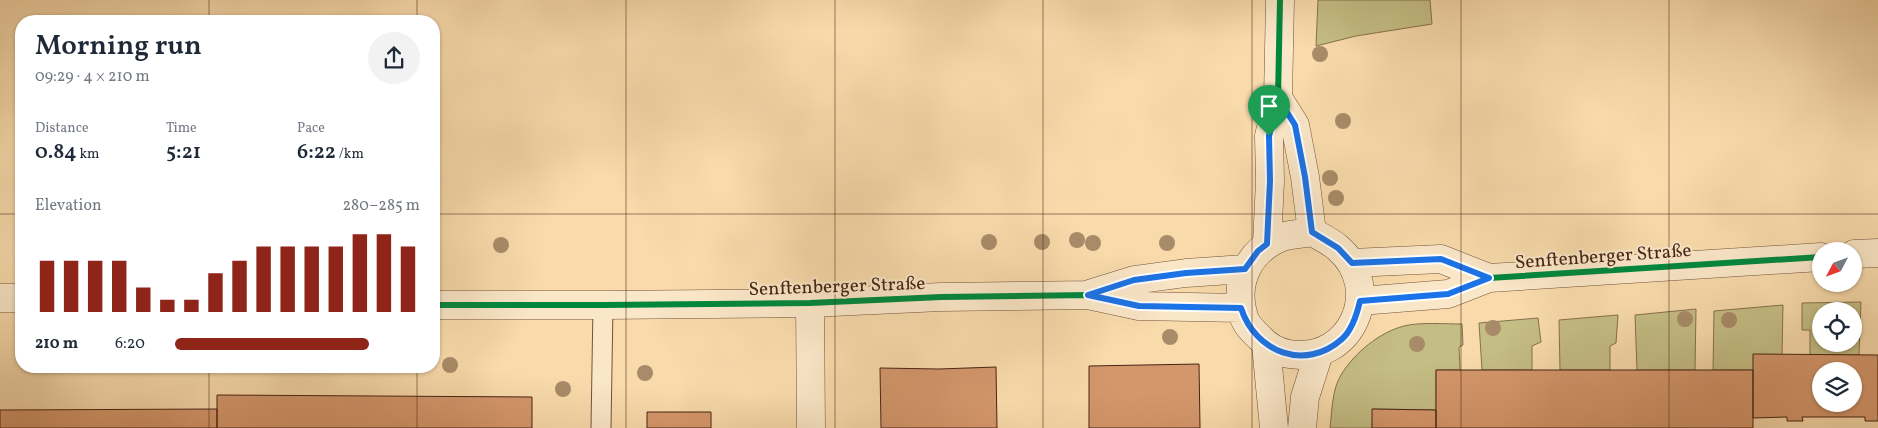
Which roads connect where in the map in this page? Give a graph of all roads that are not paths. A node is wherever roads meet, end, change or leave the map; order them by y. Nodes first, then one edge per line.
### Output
1 (1280, 0) edge
2 (1278, 98) junction
3 (1312, 232) junction
4 (1267, 244) junction
5 (1878, 253) edge
6 (1862, 254) edge
7 (1812, 257) edge
8 (1352, 263) junction
9 (1245, 269) junction
10 (1489, 278) junction
11 (1088, 295) junction
12 (0, 298) edge
13 (15, 298) edge
14 (1360, 301) junction
15 (810, 303) junction
16 (440, 305) edge
17 (602, 306) junction
18 (1241, 308) junction
19 (1266, 345) junction
20 (1319, 353) junction
21 (601, 428) edge
22 (810, 428) edge
23 (1274, 428) edge
24 (1302, 428) edge

1 - 2 street
2 - 3 street
2 - 4 street
3 - 4 street
3 - 8 street
4 - 9 street
5 - 6 street
7 - 10 street, Senftenberger Straße
8 - 10 street, Senftenberger Straße
8 - 14 street
9 - 11 street, Senftenberger Straße
9 - 18 street
10 - 14 street, Senftenberger Straße
11 - 15 street, Senftenberger Straße
11 - 18 street, Senftenberger Straße
12 - 13 street
14 - 20 street
15 - 17 street, Senftenberger Straße
15 - 22 street
16 - 17 street, Senftenberger Straße
17 - 21 lane
18 - 19 street
19 - 20 street
19 - 23 street
20 - 24 street

